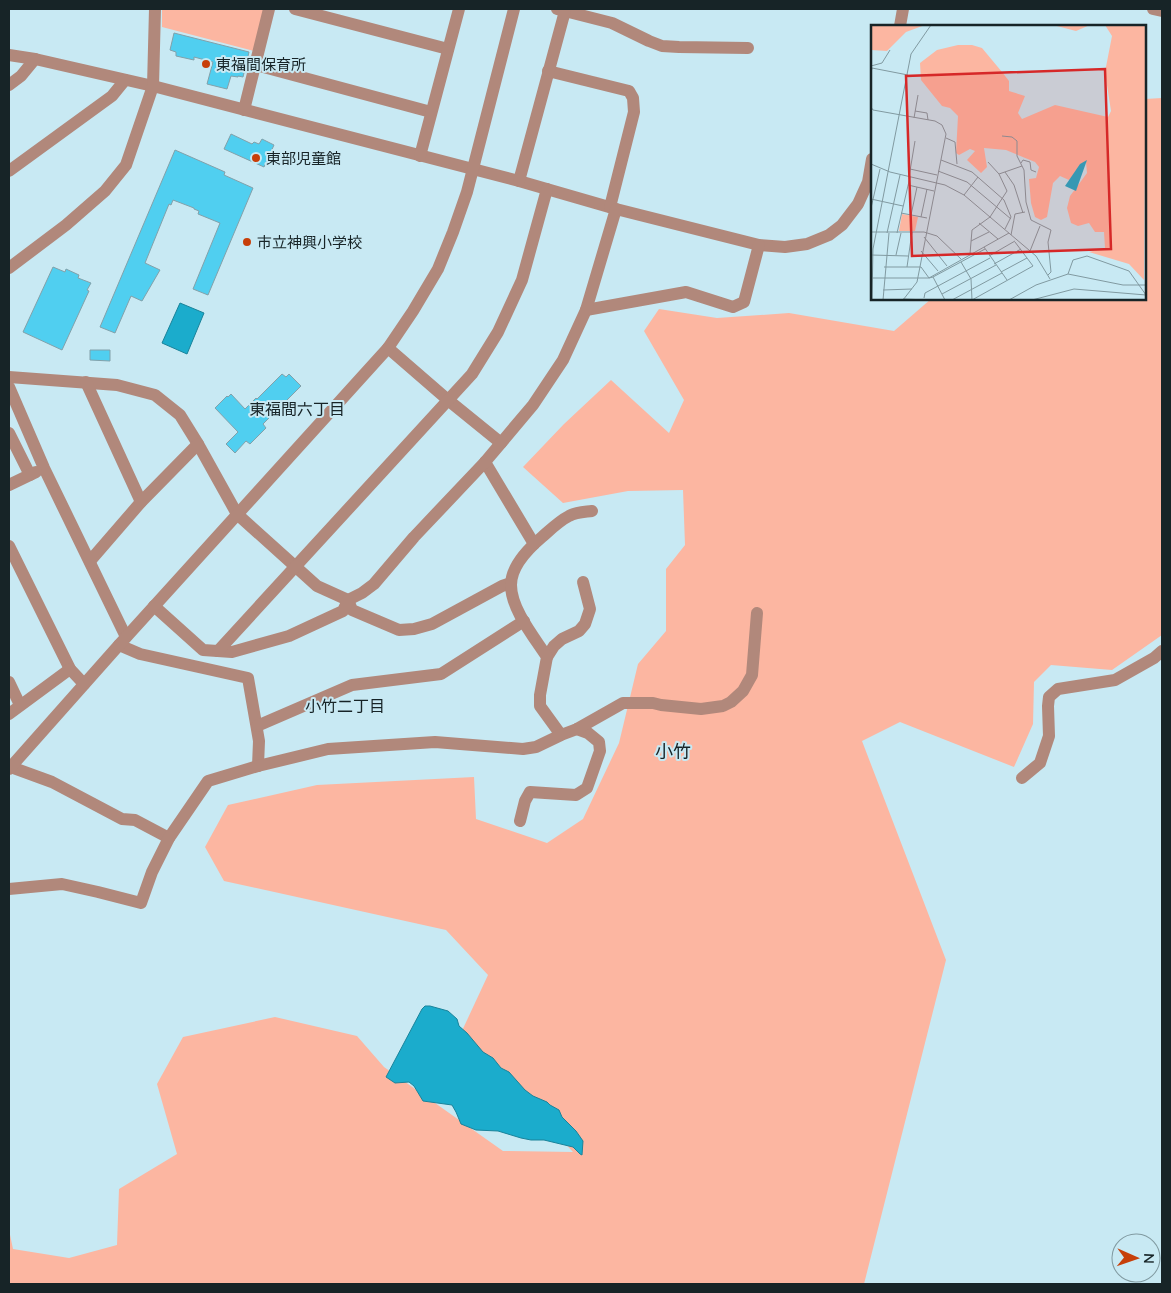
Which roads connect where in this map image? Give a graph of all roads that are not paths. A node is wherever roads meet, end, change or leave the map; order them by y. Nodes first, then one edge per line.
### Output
1 (155, 9) edge
2 (270, 9) edge
3 (296, 9) edge
4 (458, 9) edge
5 (514, 9) edge
6 (903, 9) edge
7 (1153, 9) edge
8 (561, 10) edge
9 (1162, 11) edge
10 (900, 25) edge
11 (748, 48) dead end
12 (448, 49) junction
13 (9, 55) edge
14 (35, 59) junction
15 (256, 65) junction
16 (548, 71) junction
17 (125, 80) junction
18 (9, 85) edge
19 (153, 86) junction
20 (244, 110) junction
21 (431, 112) junction
22 (420, 156) junction
23 (871, 165) edge
24 (472, 169) junction
25 (9, 171) edge
26 (519, 181) junction
27 (547, 190) junction
28 (613, 208) junction
29 (759, 245) junction
30 (9, 268) edge
31 (586, 310) junction
32 (388, 348) junction
33 (9, 377) edge
34 (86, 382) junction
35 (9, 387) edge
36 (448, 400) junction
37 (9, 433) edge
38 (501, 443) junction
39 (198, 444) junction
40 (485, 462) junction
41 (44, 468) junction
42 (30, 475) junction
43 (9, 485) edge
44 (141, 502) junction
45 (592, 511) dead end
46 (237, 514) junction
47 (534, 544) junction
48 (9, 546) edge
49 (90, 561) junction
50 (295, 567) junction
51 (583, 582) dead end
52 (511, 583) junction
53 (348, 600) junction
54 (154, 606) junction
55 (757, 613) dead end
56 (524, 621) junction
57 (122, 641) junction
58 (218, 651) junction
59 (1162, 651) edge
60 (547, 657) junction
61 (70, 669) junction
62 (9, 682) edge
63 (84, 684) junction
64 (20, 705) junction
65 (9, 714) edge
66 (257, 726) junction
67 (577, 729) junction
68 (560, 735) junction
69 (258, 766) junction
70 (10, 768) edge
71 (1022, 778) dead end
72 (520, 821) dead end
73 (169, 838) junction
74 (9, 889) edge

1 - 19 street
2 - 15 street
3 - 12 street
4 - 12 street
5 - 24 street
6 - 10 street
7 - 9 street
8 - 11 street
8 - 16 street
12 - 21 street
13 - 14 street
14 - 17 street
14 - 18 street
15 - 20 street
15 - 21 street
16 - 26 street
16 - 28 street
17 - 19 street
17 - 25 street
19 - 20 street
19 - 30 street
20 - 22 street
21 - 22 street
22 - 24 street
23 - 29 street
24 - 26 street
24 - 32 street
26 - 27 street
27 - 28 street
27 - 36 street
28 - 29 street
28 - 31 street
29 - 31 street
31 - 38 street
32 - 36 street
32 - 46 street
33 - 34 street
34 - 39 street
34 - 44 street
35 - 41 street
36 - 38 street
36 - 50 street
37 - 42 street
38 - 40 street
39 - 44 street
39 - 46 street
40 - 47 street
40 - 53 street
41 - 42 street
41 - 49 street
42 - 43 street
44 - 49 street
45 - 47 street
46 - 50 street
46 - 54 street
47 - 52 street
48 - 61 street
49 - 57 street
50 - 53 street
50 - 58 street
51 - 60 street
52 - 53 street
52 - 56 street
53 - 58 street
54 - 57 street
54 - 58 street
55 - 67 street
56 - 60 street
56 - 66 street
57 - 63 street
57 - 66 street
59 - 71 street
60 - 68 street
61 - 63 street
61 - 64 street
62 - 64 street
63 - 70 street
64 - 65 street
66 - 69 street
67 - 68 street
67 - 72 street
68 - 69 street
69 - 73 street
70 - 73 street
73 - 74 street

